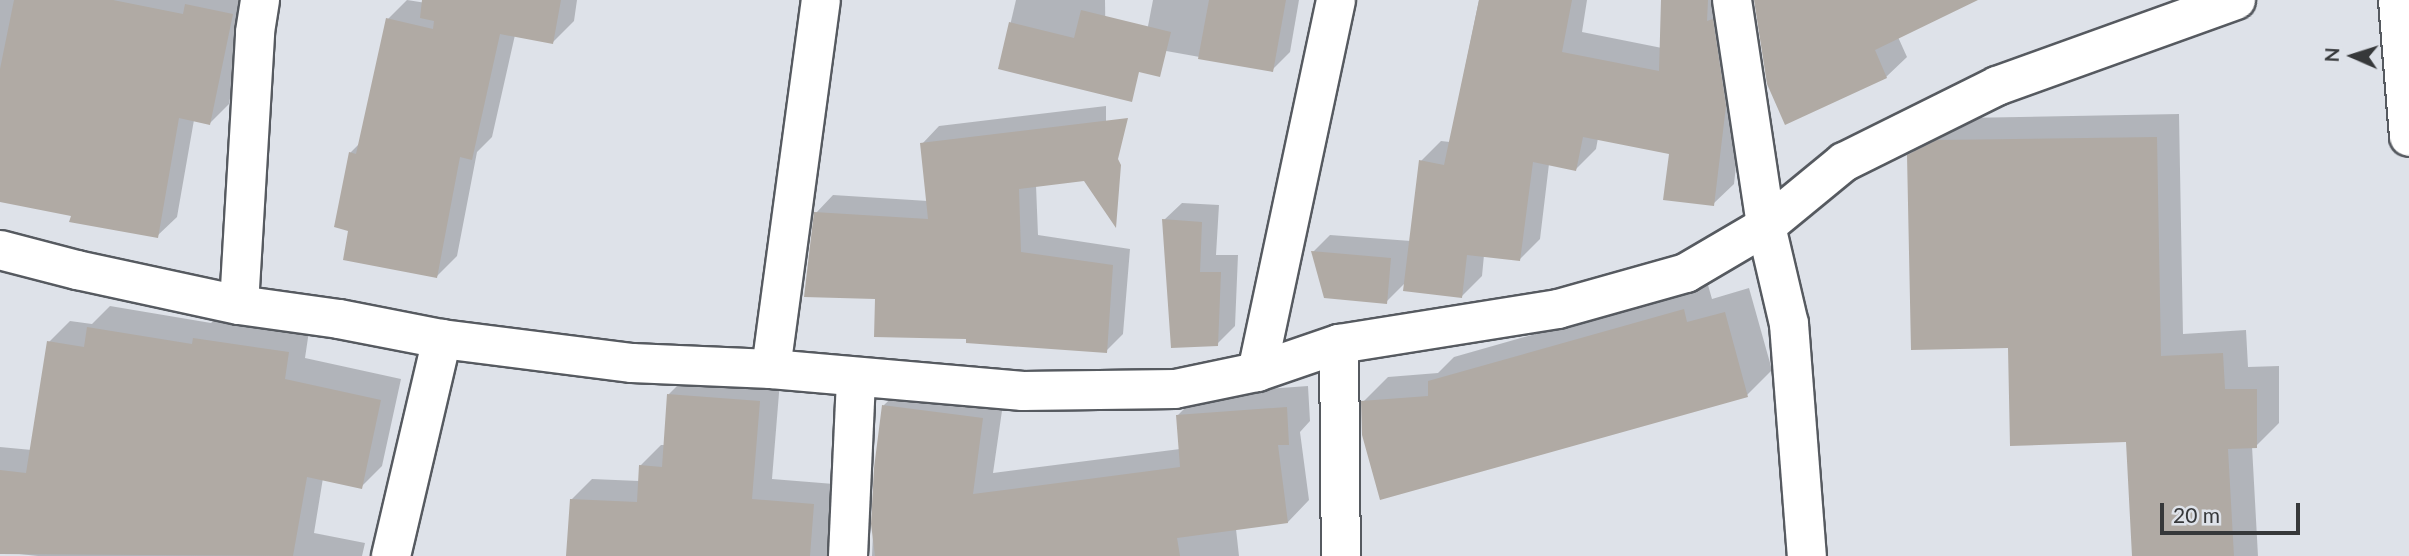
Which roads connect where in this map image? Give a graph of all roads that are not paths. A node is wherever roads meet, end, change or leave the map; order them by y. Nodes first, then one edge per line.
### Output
1 (260, 0) edge
2 (821, 0) edge
3 (1336, 0) edge
4 (1732, 0) edge
5 (2236, 0) edge
6 (2398, 0) edge
7 (2409, 137) edge
8 (1766, 226) junction
9 (0, 250) edge
10 (239, 305) junction
11 (442, 339) junction
12 (1339, 344) junction
13 (771, 369) junction
14 (1257, 372) junction
15 (856, 378) junction
16 (391, 556) edge
17 (848, 556) edge
18 (1341, 556) edge
19 (1807, 556) edge

1 - 10 main road
2 - 13 main road
3 - 14 main road
4 - 8 main road
5 - 8 main road
6 - 7 main road
8 - 12 main road
8 - 19 main road
9 - 10 main road
10 - 11 main road
11 - 13 main road
11 - 16 main road
12 - 14 main road
12 - 18 main road
13 - 15 main road
14 - 15 main road
15 - 17 main road

